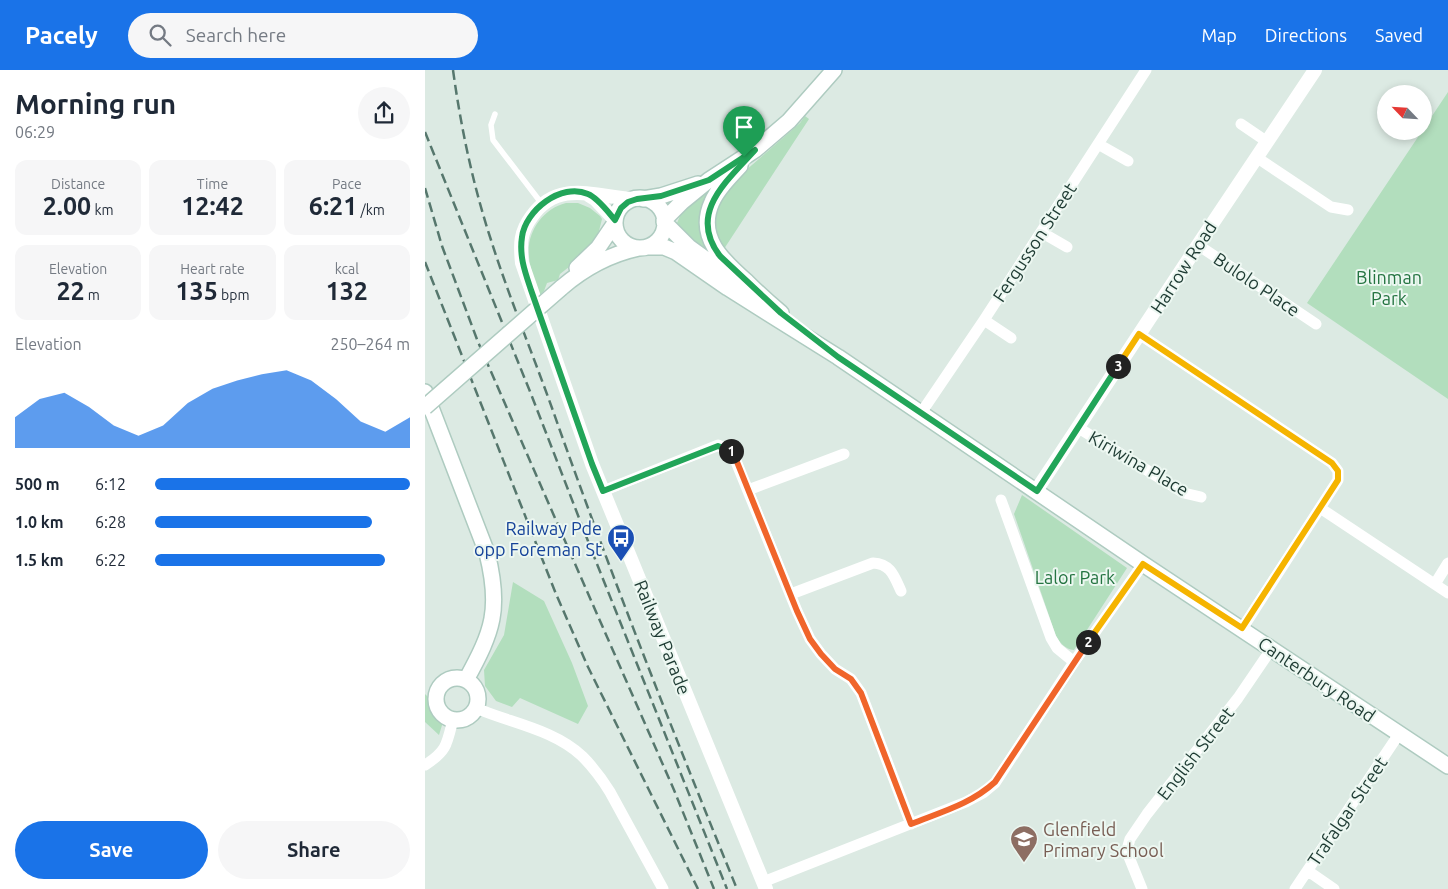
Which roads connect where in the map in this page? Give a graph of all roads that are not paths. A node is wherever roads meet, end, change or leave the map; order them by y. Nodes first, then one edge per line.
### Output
1 (833, 70) edge
2 (1146, 70) edge
3 (1315, 70) edge
4 (495, 114) dead end
5 (1241, 124) dead end
6 (1267, 141) junction
7 (1098, 144) junction
8 (755, 150) junction
9 (1256, 157) junction
10 (1128, 162) dead end
11 (709, 180) junction
12 (587, 194) junction
13 (639, 199) junction
14 (541, 204) junction
15 (1348, 210) dead end
16 (664, 221) junction
17 (615, 222) junction
18 (1041, 232) junction
19 (1198, 244) junction
20 (644, 247) junction
21 (1067, 247) dead end
22 (562, 286) junction
23 (781, 313) junction
24 (984, 320) junction
25 (1316, 324) dead end
26 (1139, 334) junction
27 (1011, 338) dead end
28 (838, 357) junction
29 (425, 392) edge
30 (425, 407) edge
31 (921, 413) junction
32 (1077, 427) junction
33 (843, 454) dead end
34 (748, 490) junction
35 (603, 491) junction
36 (1037, 491) junction
37 (1201, 497) dead end
38 (1001, 500) dead end
39 (1320, 508) junction
40 (1448, 563) edge
41 (1143, 564) junction
42 (1435, 584) junction
43 (901, 591) dead end
44 (1448, 593) edge
45 (791, 594) junction
46 (1242, 628) junction
47 (1272, 648) junction
48 (1074, 662) junction
49 (465, 680) junction
50 (431, 689) edge
51 (476, 708) junction
52 (453, 720) junction
53 (1399, 734) junction
54 (425, 765) edge
55 (1448, 766) edge
56 (911, 824) junction
57 (1308, 871) junction
58 (765, 886) edge
59 (659, 888) edge
60 (1142, 889) edge
61 (1295, 889) edge
62 (1334, 889) edge

1 - 8 main road
2 - 7 street, Fergusson Street
3 - 6 street, Harrow Road
4 - 14 lane
5 - 6 street
6 - 9 street, Harrow Road
7 - 10 street
7 - 18 street, Fergusson Street
8 - 11 main road
8 - 23 main road
9 - 15 street
9 - 19 street, Harrow Road
11 - 13 main road
11 - 16 main road
12 - 13 street
12 - 14 street
12 - 17 street
13 - 16 main road
13 - 17 main road
14 - 35 street, Railway Parade
16 - 20 main road
16 - 23 main road, Canterbury Road
17 - 20 main road
17 - 22 main road
18 - 21 street
18 - 24 street, Fergusson Street
19 - 25 street, Bulolo Place
19 - 26 street, Harrow Road
20 - 22 main road
20 - 28 main road, Canterbury Road
22 - 30 main road, bridge
23 - 28 main road, Canterbury Road
24 - 27 street
24 - 31 street, Fergusson Street
26 - 32 street, Harrow Road
26 - 39 street
28 - 31 main road, Canterbury Road
29 - 49 main road
31 - 36 main road, Canterbury Road
32 - 36 street, Harrow Road
32 - 37 street, Kiriwina Place
33 - 34 street
34 - 35 street
34 - 45 street
35 - 58 street, Railway Parade
36 - 41 main road, Canterbury Road
38 - 48 street
39 - 42 street
39 - 46 street
40 - 42 street
41 - 46 main road, Canterbury Road
41 - 48 street
42 - 44 street
43 - 45 street
45 - 56 street
46 - 47 main road, Canterbury Road
47 - 53 main road, Canterbury Road
47 - 60 street, English Street
48 - 56 street
49 - 50 main road
49 - 51 main road
50 - 52 main road
51 - 52 main road
51 - 59 street
52 - 54 street
53 - 55 main road, Canterbury Road
53 - 57 street, Trafalgar Street
56 - 58 street
57 - 61 street, Trafalgar Street
57 - 62 street

